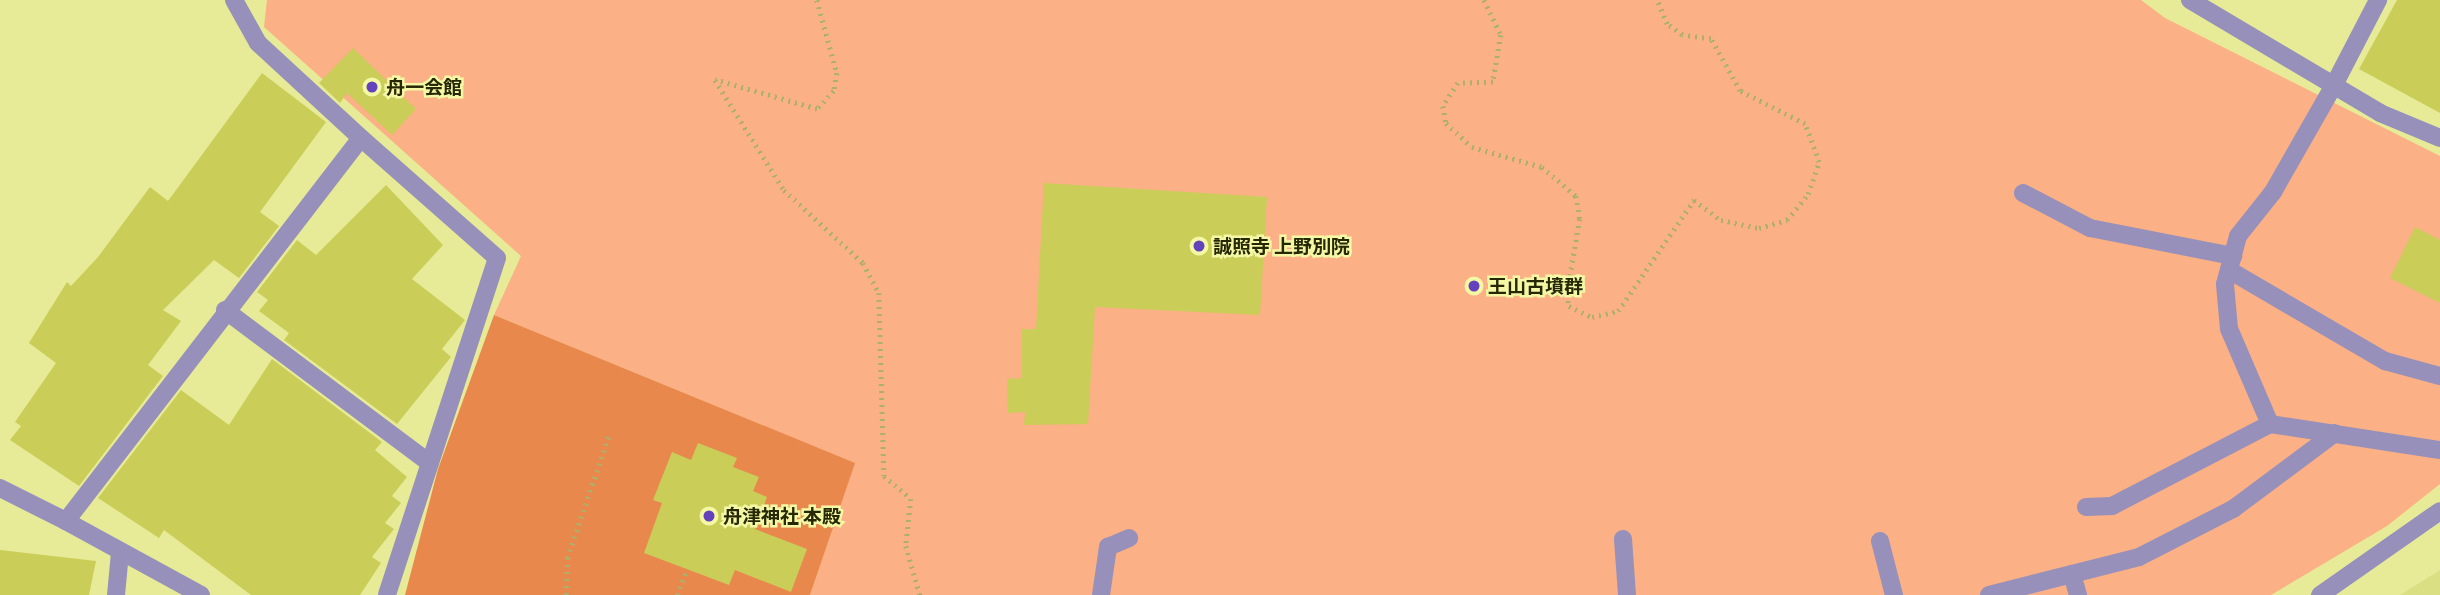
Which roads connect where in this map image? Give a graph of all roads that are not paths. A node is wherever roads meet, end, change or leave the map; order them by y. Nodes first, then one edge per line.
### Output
1 (234, 0) edge
2 (2190, 0) edge
3 (2378, 0) edge
4 (2334, 85) junction
5 (361, 138) junction
6 (2440, 138) edge
7 (2022, 193) dead end
8 (2231, 263) junction
9 (225, 310) junction
10 (2440, 376) edge
11 (2270, 424) junction
12 (2335, 433) junction
13 (2440, 450) edge
14 (428, 462) junction
15 (0, 488) edge
16 (2086, 507) dead end
17 (2440, 511) edge
18 (66, 521) junction
19 (1129, 538) dead end
20 (1623, 539) dead end
21 (1880, 541) dead end
22 (120, 553) junction
23 (2072, 574) junction
24 (116, 595) edge
25 (201, 595) edge
26 (387, 595) edge
27 (1101, 595) edge
28 (1627, 595) edge
29 (1894, 595) edge
30 (1989, 595) edge
31 (2078, 595) edge
32 (2319, 595) edge

1 - 5 street
2 - 4 street
3 - 4 street
4 - 6 street
4 - 8 street
5 - 9 street
5 - 14 street
7 - 8 street
8 - 10 street
8 - 11 street
9 - 14 street
9 - 18 street
11 - 12 street
11 - 16 street
12 - 13 street
12 - 23 street
14 - 26 street
15 - 18 street
17 - 32 street
18 - 22 street
19 - 27 street
20 - 28 street
21 - 29 street
22 - 24 street
22 - 25 street
23 - 30 street
23 - 31 street

